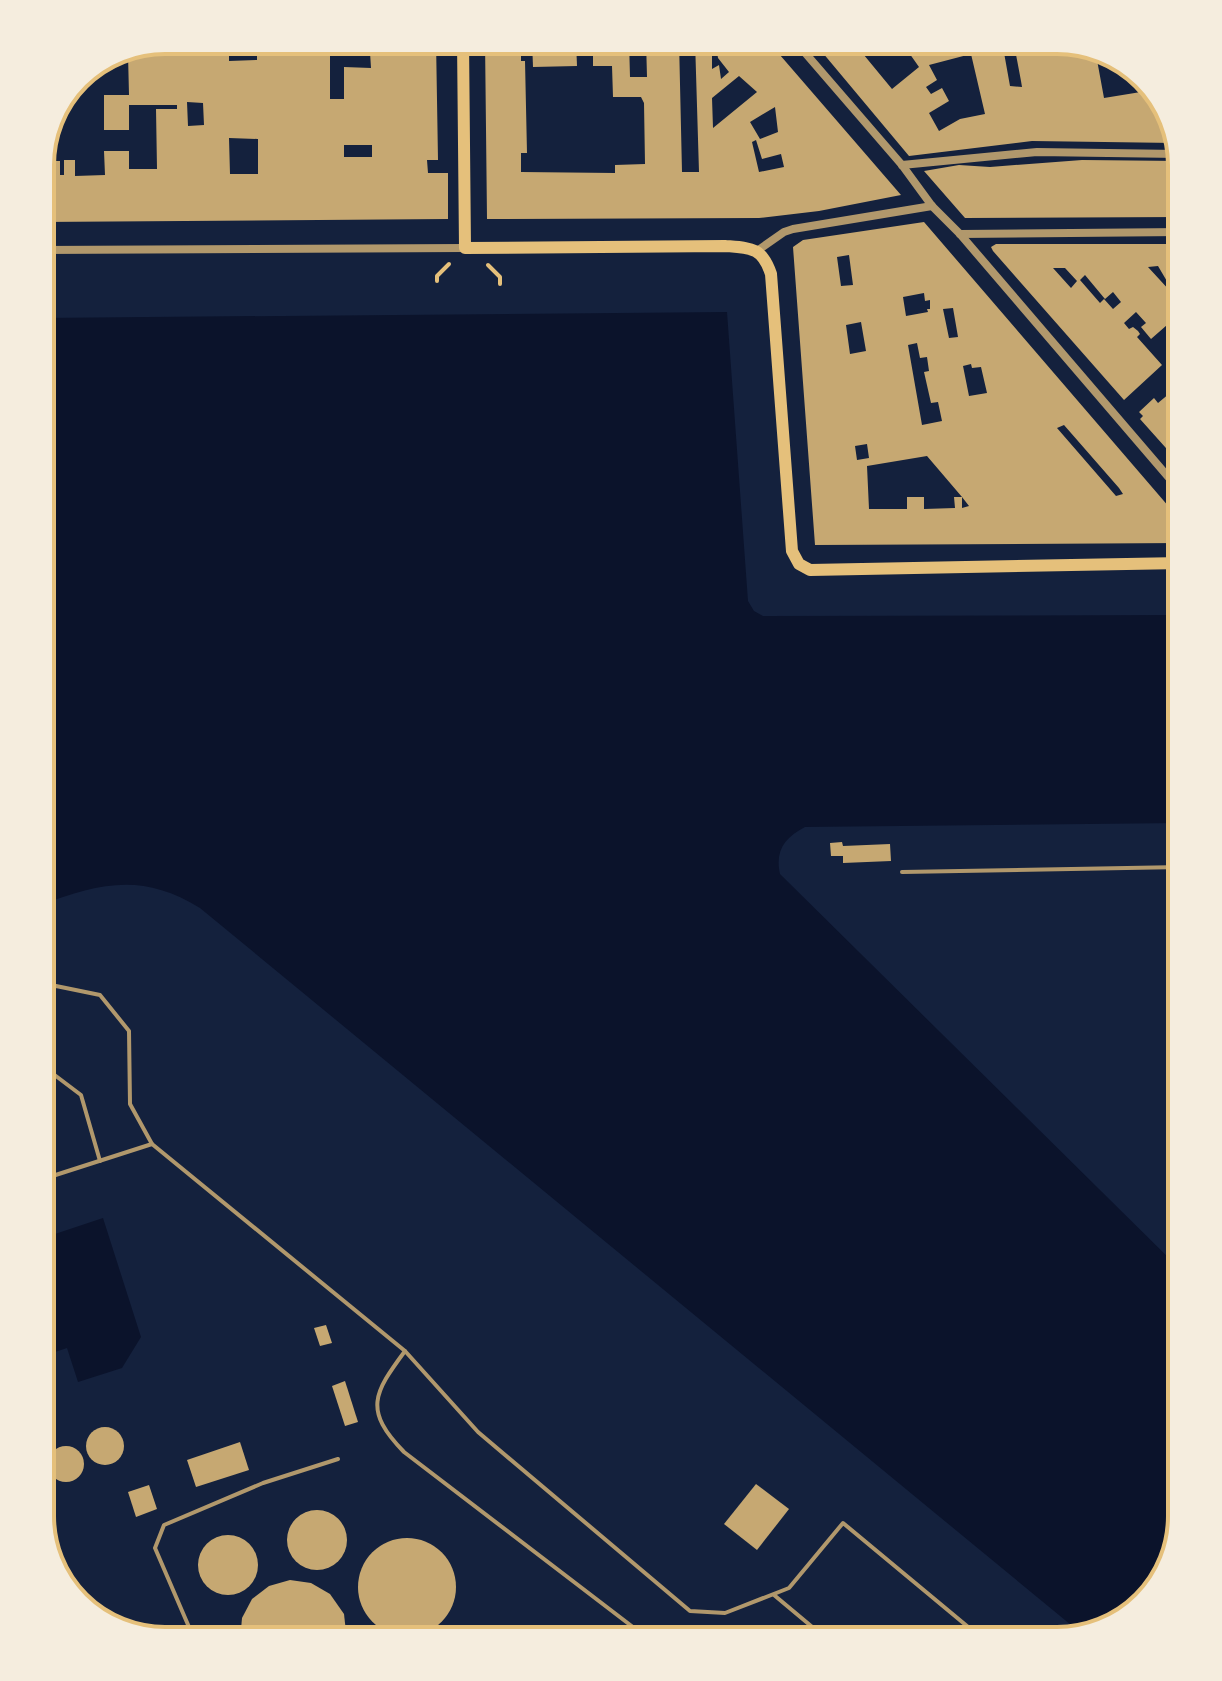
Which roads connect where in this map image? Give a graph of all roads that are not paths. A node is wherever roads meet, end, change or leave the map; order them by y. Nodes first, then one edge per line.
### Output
1 (463, 54) edge
2 (806, 54) edge
3 (1167, 154) edge
4 (902, 165) junction
5 (932, 206) junction
6 (1168, 232) edge
7 (960, 234) junction
8 (465, 248) junction
9 (54, 250) edge
10 (757, 251) junction
11 (1168, 477) edge
12 (1168, 563) edge
13 (1168, 867) edge
14 (902, 872) dead end
15 (54, 986) edge
16 (54, 1075) edge
17 (152, 1144) junction
18 (100, 1161) junction
19 (54, 1176) edge
20 (405, 1351) junction
21 (338, 1459) dead end
22 (774, 1595) junction
23 (189, 1627) edge
24 (633, 1627) edge
25 (812, 1627) edge
26 (968, 1627) edge

1 - 8 main road
2 - 4 street
3 - 4 street
4 - 5 street
5 - 7 street
5 - 10 street
6 - 7 street
7 - 11 street
8 - 9 street
8 - 10 main road
10 - 12 main road
13 - 14 lane
15 - 17 lane
16 - 18 lane
17 - 18 lane
17 - 20 lane
18 - 19 lane
20 - 22 lane
20 - 24 lane
21 - 23 lane
22 - 25 lane
22 - 26 lane

